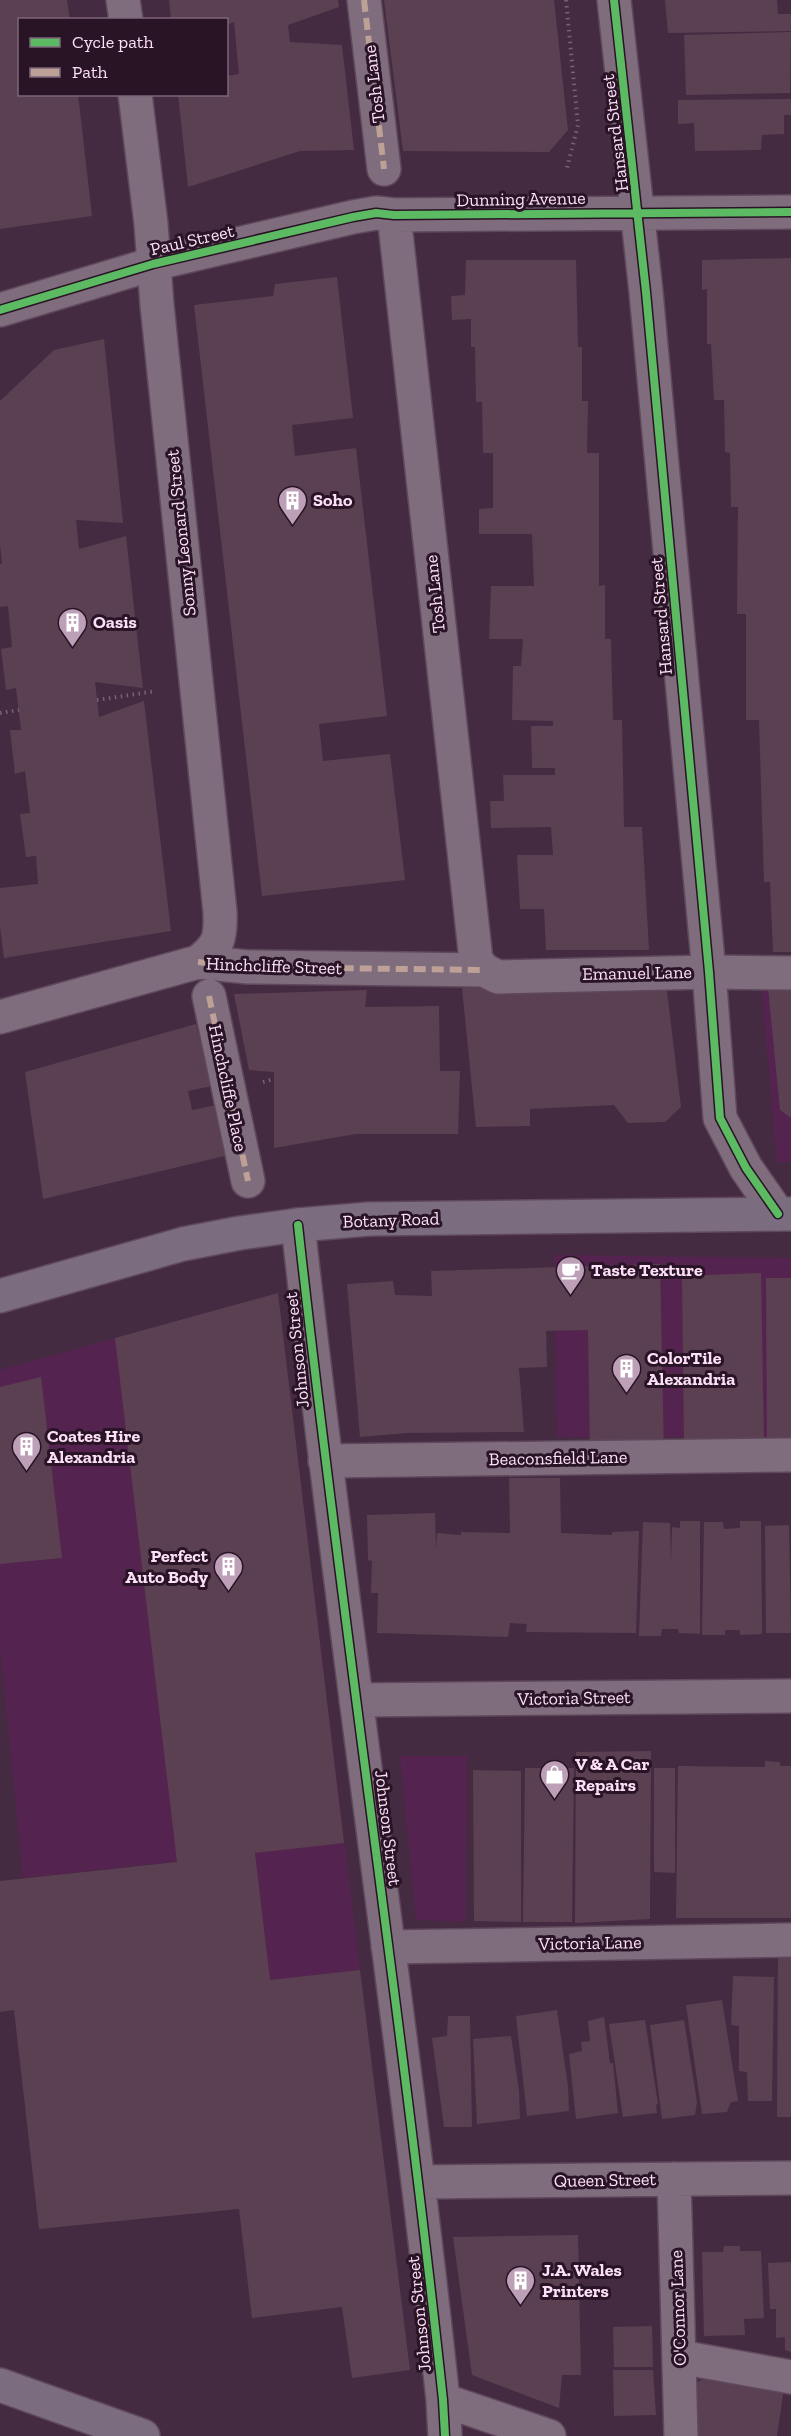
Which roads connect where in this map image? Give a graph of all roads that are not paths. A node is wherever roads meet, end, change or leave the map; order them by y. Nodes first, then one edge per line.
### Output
1 (123, 0) edge
2 (364, 0) edge
3 (614, 0) edge
4 (126, 18) edge
5 (135, 96) edge
6 (384, 169) dead end
7 (639, 212) junction
8 (791, 212) edge
9 (394, 215) junction
10 (153, 264) junction
11 (0, 310) edge
12 (198, 962) junction
13 (484, 970) junction
14 (709, 972) junction
15 (791, 973) edge
16 (209, 996) dead end
17 (0, 1017) edge
18 (248, 1180) dead end
19 (784, 1214) edge
20 (298, 1225) junction
21 (0, 1296) edge
22 (791, 1455) edge
23 (325, 1461) junction
24 (791, 1696) edge
25 (356, 1700) junction
26 (791, 1940) edge
27 (388, 1947) junction
28 (791, 2178) edge
29 (674, 2179) junction
30 (420, 2182) junction
31 (680, 2357) junction
32 (791, 2377) edge
33 (0, 2385) edge
34 (443, 2400) junction
35 (143, 2436) edge
36 (445, 2436) edge
37 (549, 2436) edge
38 (681, 2436) edge

1 - 4 street
2 - 6 street, Tosh Lane
3 - 7 street, Hansard Street
5 - 10 street, Sonny Leonard Street
7 - 8 street, Dunning Avenue
7 - 9 street, Dunning Avenue
7 - 14 street, Hansard Street
9 - 10 street, Paul Street
9 - 13 street, Tosh Lane
10 - 11 street, Paul Street
10 - 12 street, Sonny Leonard Street
12 - 13 street, Hinchcliffe Street
12 - 17 street, Hinchcliffe Street
13 - 14 street, Emanuel Lane
14 - 15 street, Emanuel Lane
14 - 19 street, Hansard Street
16 - 18 street, Hinchcliffe Place
19 - 20 main road, Botany Road
20 - 21 main road, Botany Road
20 - 23 street, Johnson Street
22 - 23 street, Beaconsfield Lane
23 - 25 street, Johnson Street
24 - 25 street, Victoria Street
25 - 27 street, Johnson Street
26 - 27 street, Victoria Lane
27 - 30 street, Johnson Street
28 - 29 street, Queen Street
29 - 30 street, Queen Street
29 - 31 street, O'Connor Lane
30 - 34 street, Johnson Street
31 - 32 street
31 - 38 street, O'Connor Lane
33 - 35 main road
34 - 36 street, Johnson Street
34 - 37 street

